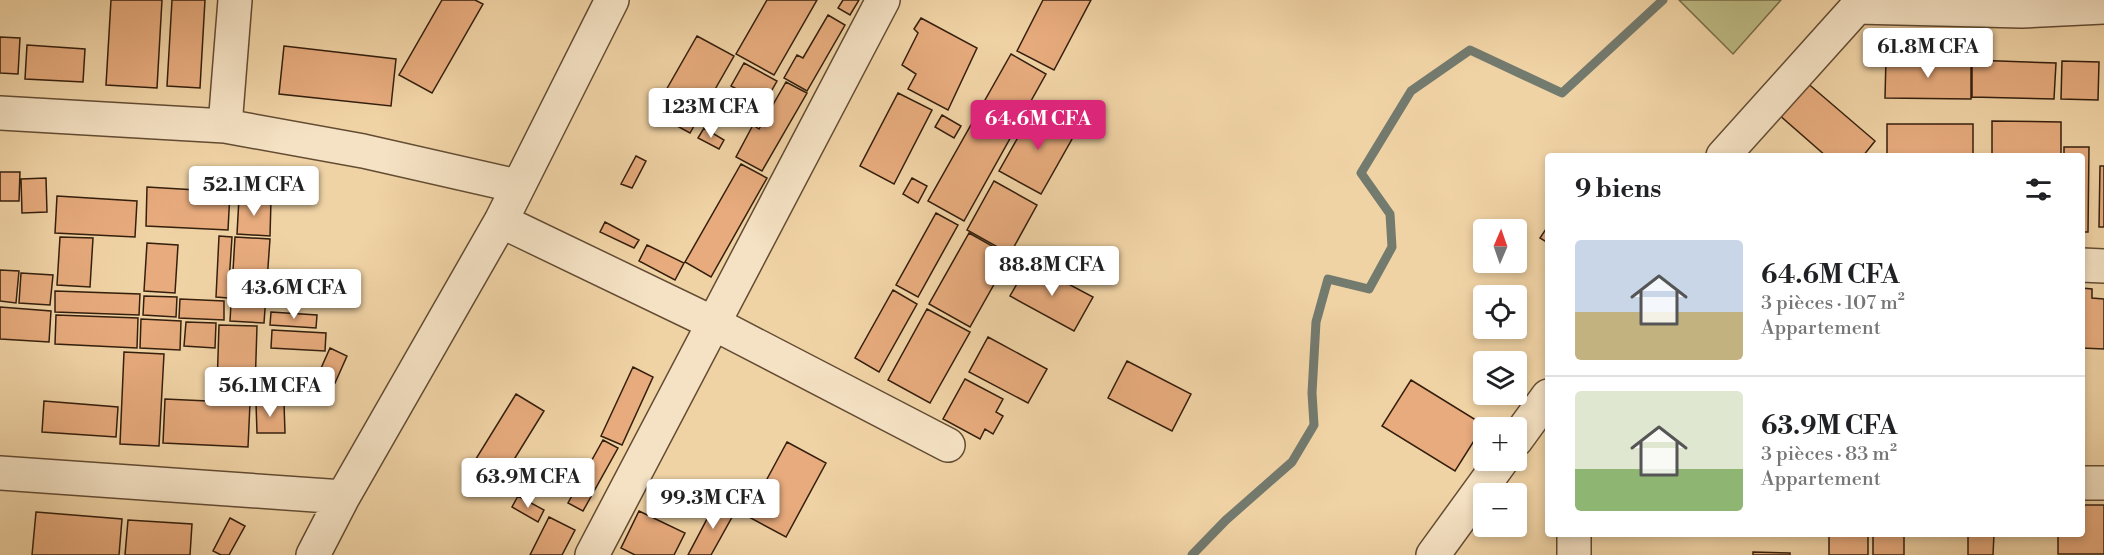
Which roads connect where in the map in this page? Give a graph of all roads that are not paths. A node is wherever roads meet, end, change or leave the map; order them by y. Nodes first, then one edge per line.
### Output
1 (235, 0) edge
2 (612, 0) edge
3 (883, 0) edge
4 (1858, 3) edge
5 (2104, 7) edge
6 (0, 113) edge
7 (225, 126) junction
8 (1727, 153) edge
9 (518, 186) junction
10 (501, 221) junction
11 (2085, 265) edge
12 (2104, 266) edge
13 (713, 324) junction
14 (1545, 400) edge
15 (1527, 425) edge
16 (948, 445) dead end
17 (1494, 471) edge
18 (0, 473) edge
19 (2085, 483) edge
20 (2104, 483) edge
21 (343, 497) junction
22 (1574, 537) edge
23 (313, 555) edge
24 (592, 555) edge
25 (1433, 555) edge
26 (1574, 555) edge

1 - 7 street
2 - 9 street
3 - 13 street
4 - 5 street
4 - 8 street
6 - 7 street
7 - 9 street
9 - 10 street
10 - 13 street
10 - 21 street
11 - 12 street
13 - 16 street
13 - 24 street
14 - 15 street
17 - 25 street
18 - 21 street
19 - 20 street
21 - 23 street
22 - 26 street

